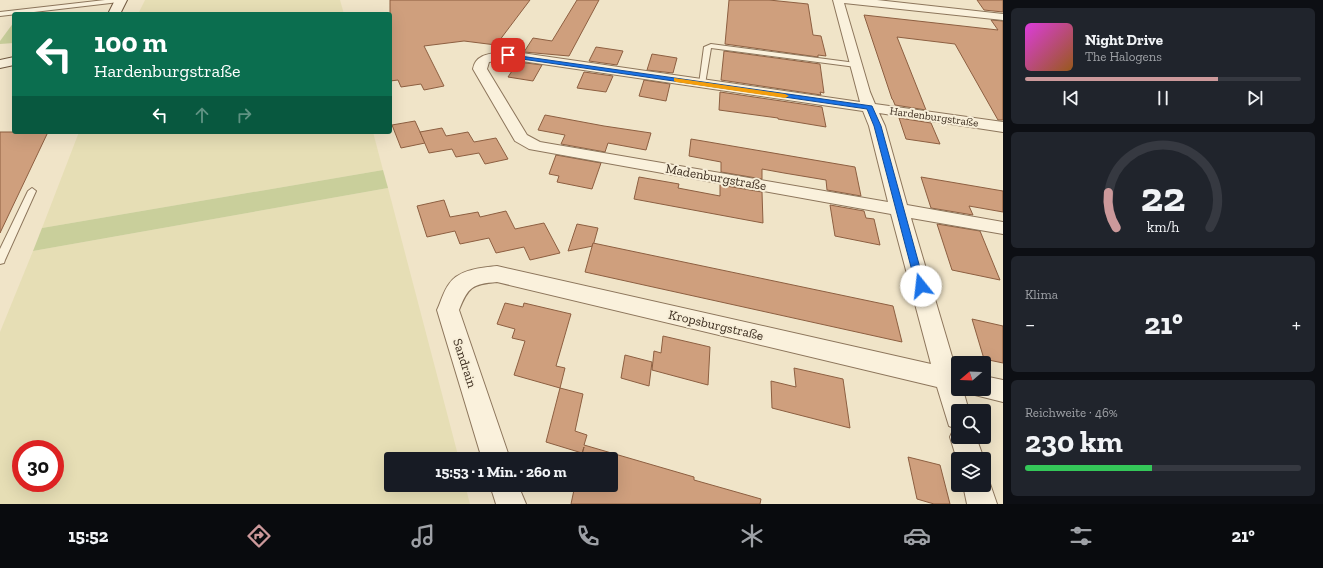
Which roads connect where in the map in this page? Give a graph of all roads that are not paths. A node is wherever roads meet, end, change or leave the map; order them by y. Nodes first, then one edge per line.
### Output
1 (120, 0) edge
2 (838, 0) edge
3 (846, 0) edge
4 (17, 12) edge
5 (115, 12) edge
6 (12, 13) edge
7 (0, 14) edge
8 (1003, 17) edge
9 (485, 59) joint
10 (12, 61) edge
11 (0, 64) edge
12 (856, 65) junction
13 (702, 84) junction
14 (870, 108) junction
15 (1003, 127) edge
16 (32, 191) dead end
17 (899, 210) junction
18 (1003, 228) edge
19 (0, 260) edge
20 (474, 276) joint
21 (951, 376) edge
22 (951, 379) edge
23 (991, 388) edge
24 (1003, 391) edge
25 (494, 452) edge
26 (507, 492) edge
27 (979, 492) edge
28 (511, 504) edge
29 (982, 504) edge

1 - 4 lane
1 - 5 street
2 - 12 street
3 - 8 street
6 - 7 lane
9 - 13 street, Hardenburgstraße
9 - 17 street, Madenburgstraße
10 - 11 street
12 - 13 lane
12 - 14 street
13 - 14 street, Hardenburgstraße
14 - 15 street, Hardenburgstraße
14 - 17 street
16 - 19 lane
17 - 18 street, Madenburgstraße
17 - 21 street
20 - 22 street, Kropsburgstraße
20 - 25 street, Sandrain
23 - 24 street
26 - 28 street
27 - 29 street

